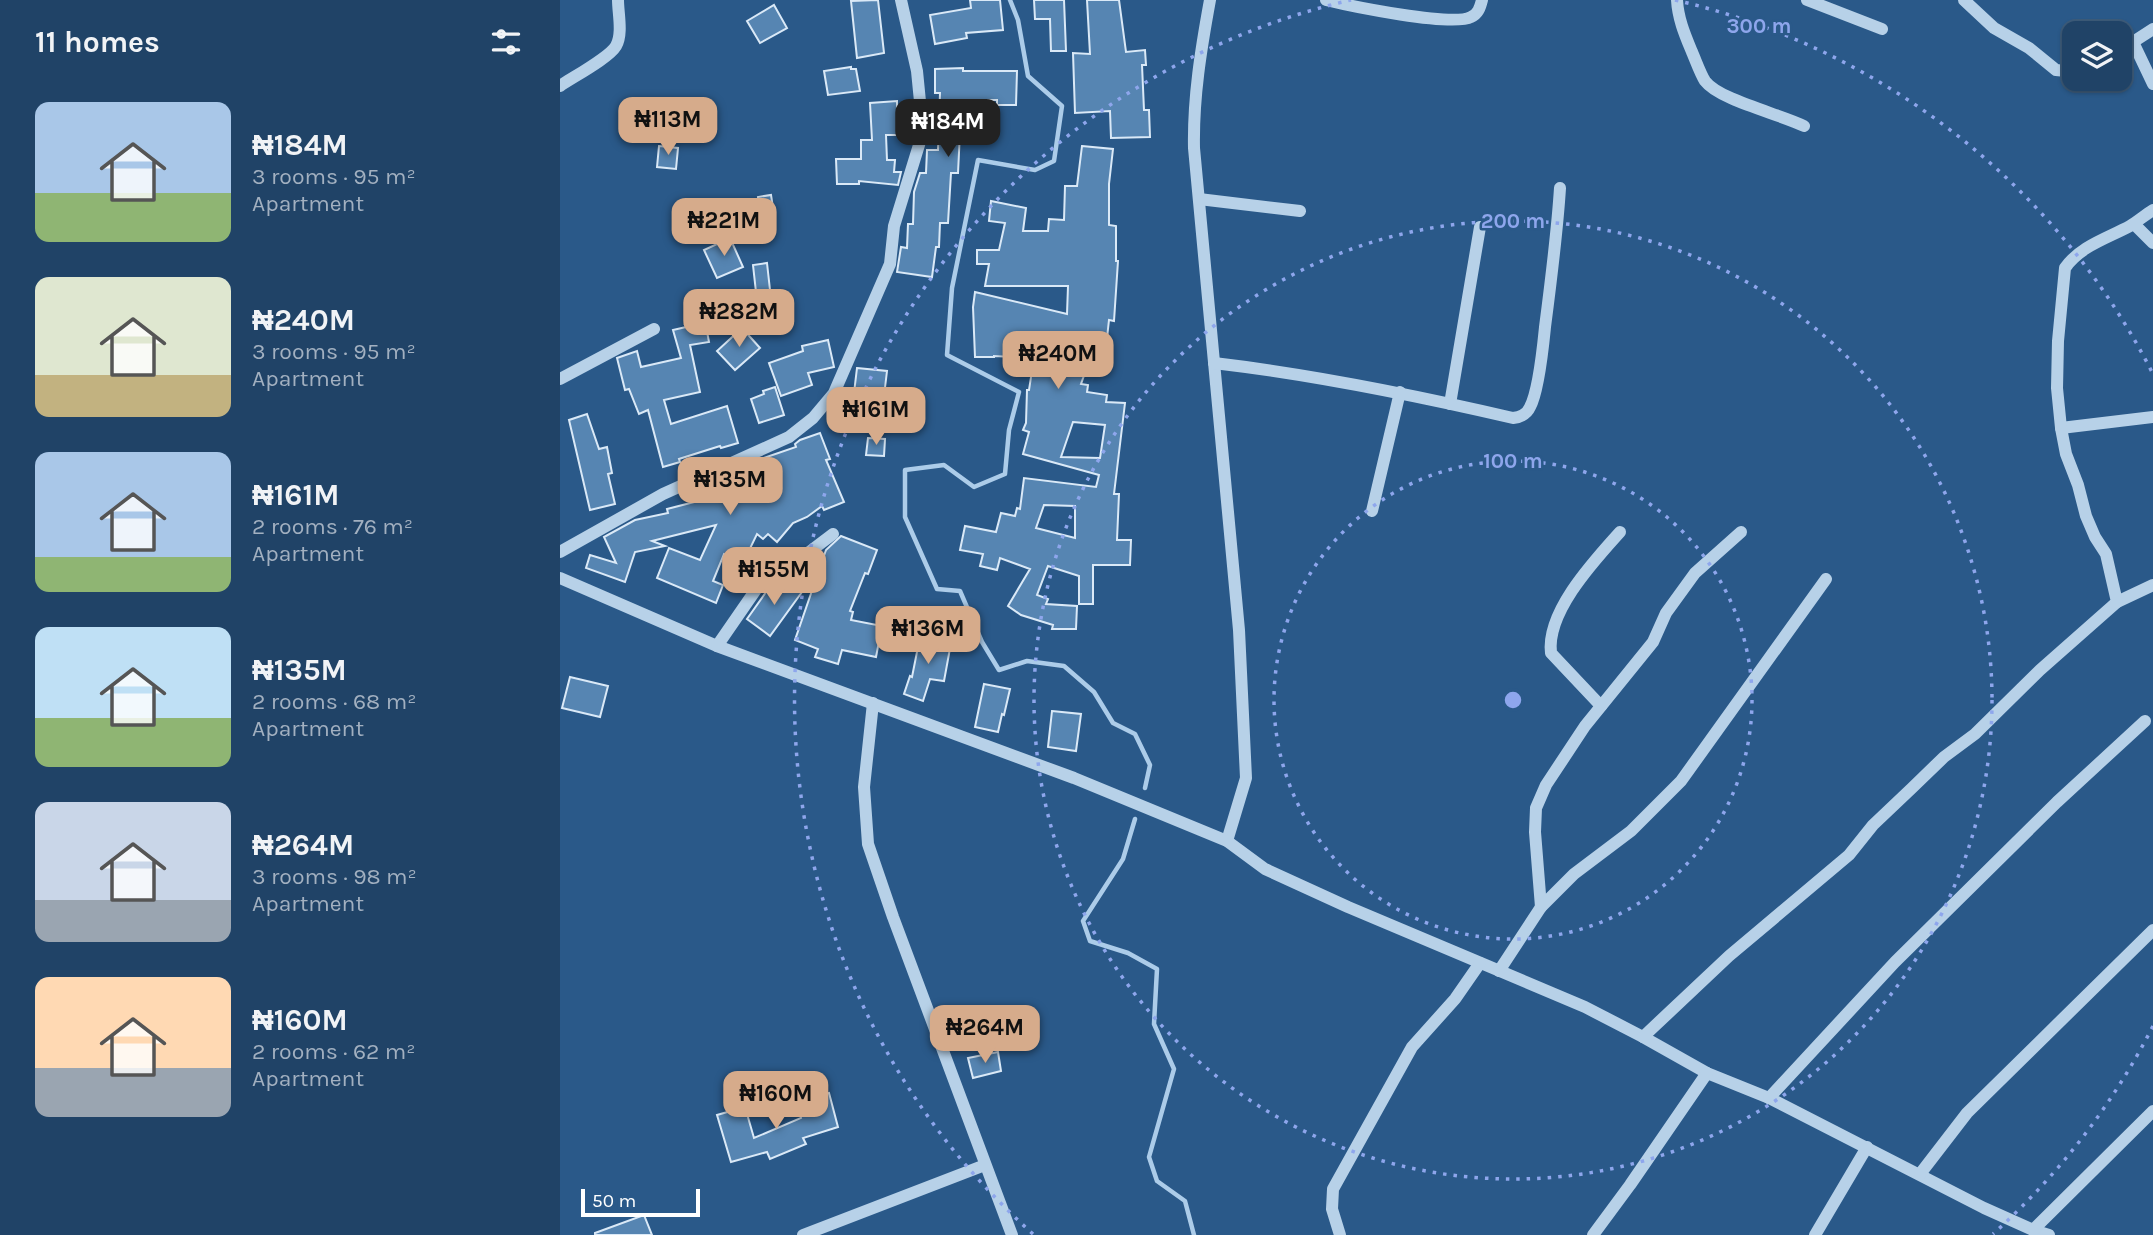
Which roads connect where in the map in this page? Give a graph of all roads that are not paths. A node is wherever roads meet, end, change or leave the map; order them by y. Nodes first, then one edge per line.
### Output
1 (618, 0) edge
2 (901, 0) edge
3 (1210, 0) edge
4 (1326, 0) edge
5 (1482, 0) edge
6 (1677, 0) edge
7 (1807, 0) edge
8 (1964, 0) edge
9 (1882, 29) dead end
10 (2153, 29) edge
11 (2133, 42) joint
12 (2062, 71) edge
13 (2153, 83) edge
14 (560, 86) edge
15 (1804, 125) dead end
16 (1560, 188) dead end
17 (1199, 199) junction
18 (2153, 210) edge
19 (1300, 211) dead end
20 (2134, 224) junction
21 (1480, 228) dead end
22 (2153, 243) edge
23 (654, 329) dead end
24 (1214, 363) junction
25 (560, 379) edge
26 (1400, 392) junction
27 (1450, 404) junction
28 (2153, 417) edge
29 (2061, 428) junction
30 (1372, 511) dead end
31 (1620, 532) dead end
32 (1741, 532) dead end
33 (833, 534) dead end
34 (560, 552) edge
35 (560, 578) edge
36 (1826, 579) dead end
37 (2153, 584) edge
38 (2117, 602) junction
39 (717, 646) junction
40 (873, 703) junction
41 (1601, 706) junction
42 (2145, 721) dead end
43 (1227, 841) junction
44 (1541, 906) junction
45 (2153, 930) edge
46 (1480, 963) junction
47 (1499, 971) junction
48 (1643, 1037) junction
49 (1707, 1073) junction
50 (1769, 1098) junction
51 (2153, 1111) edge
52 (1867, 1147) junction
53 (985, 1165) junction
54 (1920, 1174) junction
55 (2043, 1233) edge
56 (803, 1235) edge
57 (1012, 1235) edge
58 (1340, 1235) edge
59 (1592, 1235) edge
60 (1815, 1235) edge

1 - 14 street
2 - 34 street
3 - 17 street
4 - 5 street
6 - 15 street
7 - 9 street
8 - 12 street
10 - 11 street
11 - 13 street
16 - 27 street
17 - 19 street
17 - 24 street
18 - 20 street
20 - 22 street
20 - 29 street
21 - 27 street
23 - 25 street
24 - 26 street
24 - 43 street
26 - 27 street
26 - 30 street
28 - 29 street
29 - 38 street
31 - 41 street
32 - 41 street
33 - 39 street
35 - 39 street
36 - 44 street
37 - 38 street
38 - 48 street
39 - 40 street
40 - 43 street
40 - 53 street
41 - 44 street
42 - 50 street
43 - 46 street
44 - 47 street
45 - 54 street
46 - 47 street
46 - 58 street
47 - 48 street
48 - 49 street
49 - 50 street
49 - 59 street
50 - 52 street
51 - 55 street
52 - 54 street
52 - 60 street
53 - 56 street
53 - 57 street
54 - 55 street

